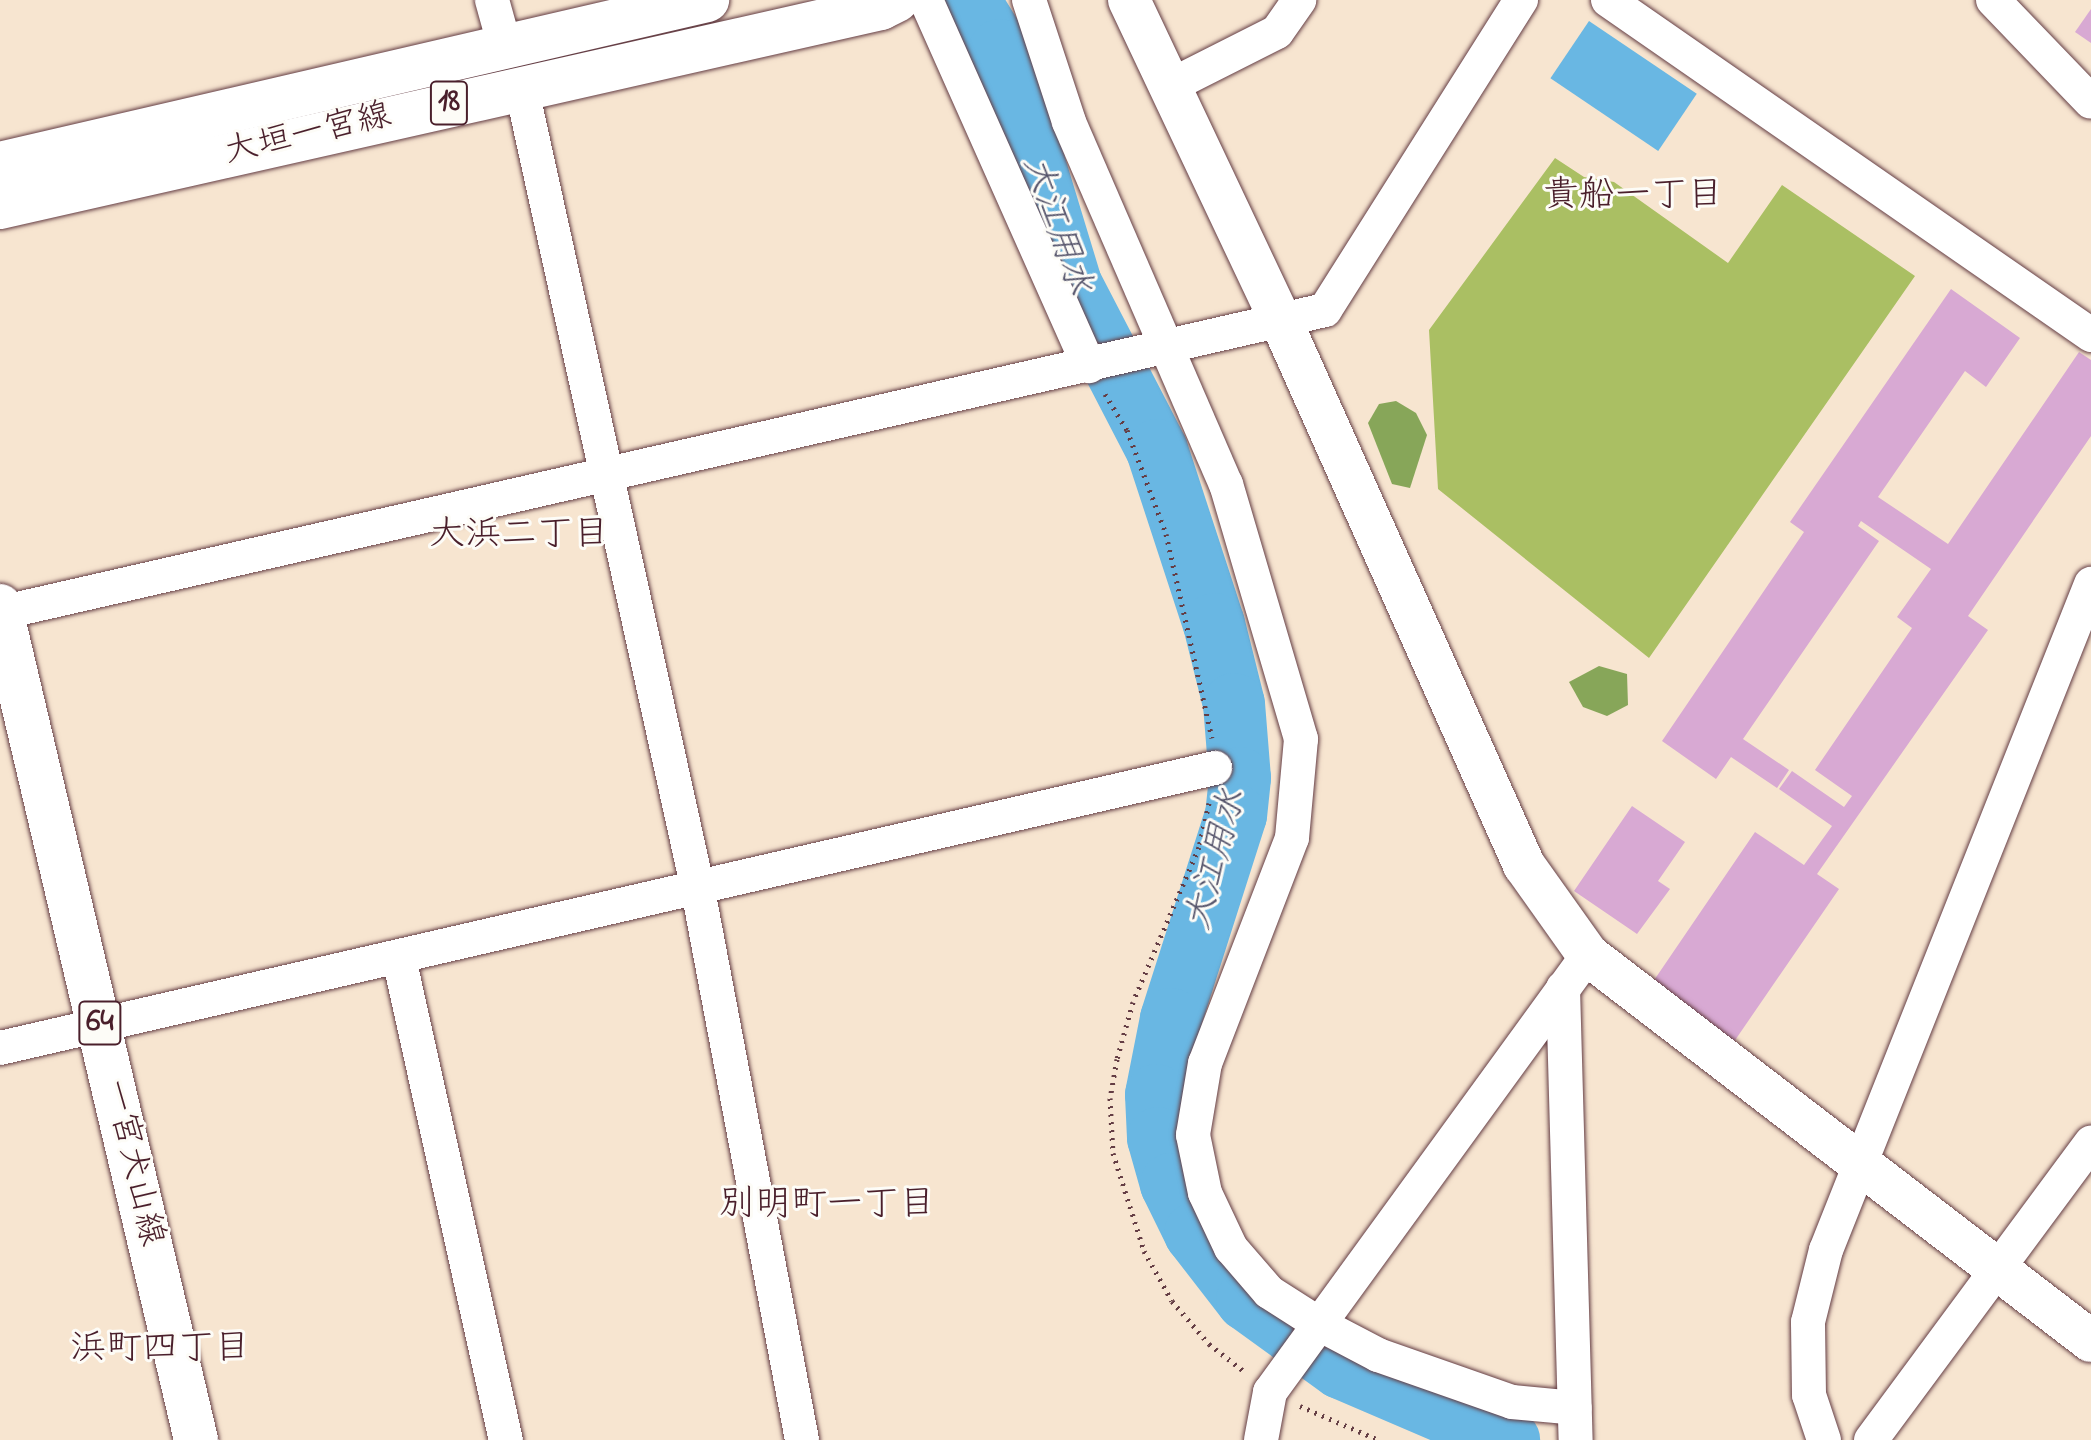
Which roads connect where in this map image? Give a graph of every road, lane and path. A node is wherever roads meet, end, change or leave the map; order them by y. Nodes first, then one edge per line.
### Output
1 (492, 0) edge
2 (707, 0) edge
3 (897, 0) edge
4 (926, 0) edge
5 (1029, 0) edge
6 (1129, 0) edge
7 (1299, 0) edge
8 (1521, 0) edge
9 (1608, 0) edge
10 (1993, 0) edge
11 (513, 66) junction
12 (1168, 87) junction
13 (2091, 102) edge
14 (0, 164) edge
15 (0, 207) edge
16 (1282, 323) junction
17 (2091, 335) edge
18 (1163, 349) junction
19 (1094, 364) junction
20 (608, 472) junction
21 (2091, 584) edge
22 (0, 610) edge
23 (1215, 768) junction
24 (698, 890) junction
25 (1588, 955) junction
26 (399, 958) junction
27 (1563, 988) junction
28 (101, 1026) junction
29 (0, 1048) edge
30 (2091, 1143) edge
31 (1863, 1165) junction
32 (1997, 1274) junction
33 (1317, 1326) junction
34 (2091, 1341) edge
35 (1274, 1386) junction
36 (1575, 1422) edge
37 (196, 1440) edge
38 (506, 1440) edge
39 (802, 1440) edge
40 (1261, 1440) edge
41 (1379, 1440) edge
42 (1824, 1440) edge
43 (1871, 1440) edge

1 - 11 street
2 - 11 main road, 大垣一宮線 / 18
3 - 11 main road, 大垣一宮線 / 18
4 - 19 street
5 - 18 street
6 - 12 street
7 - 12 street
8 - 16 street
9 - 17 street
10 - 13 street
11 - 14 main road, 大垣一宮線 / 18
11 - 15 main road, 大垣一宮線 / 18
11 - 20 street
12 - 16 street
16 - 18 street
16 - 25 street
18 - 19 street
18 - 33 street
19 - 20 street
19 - 23 path
20 - 22 street
20 - 24 street
21 - 31 street
22 - 28 main road, 一宮犬山線 / 64
23 - 24 street
23 - 35 path
24 - 26 street
24 - 39 street
25 - 27 street
25 - 31 street
26 - 28 street
26 - 38 street
27 - 33 street
27 - 36 street
28 - 29 street
28 - 37 main road, 一宮犬山線 / 64
30 - 32 street
31 - 32 street
31 - 42 street
32 - 34 street
32 - 43 street
33 - 35 street
33 - 36 street
35 - 40 street
35 - 41 path

